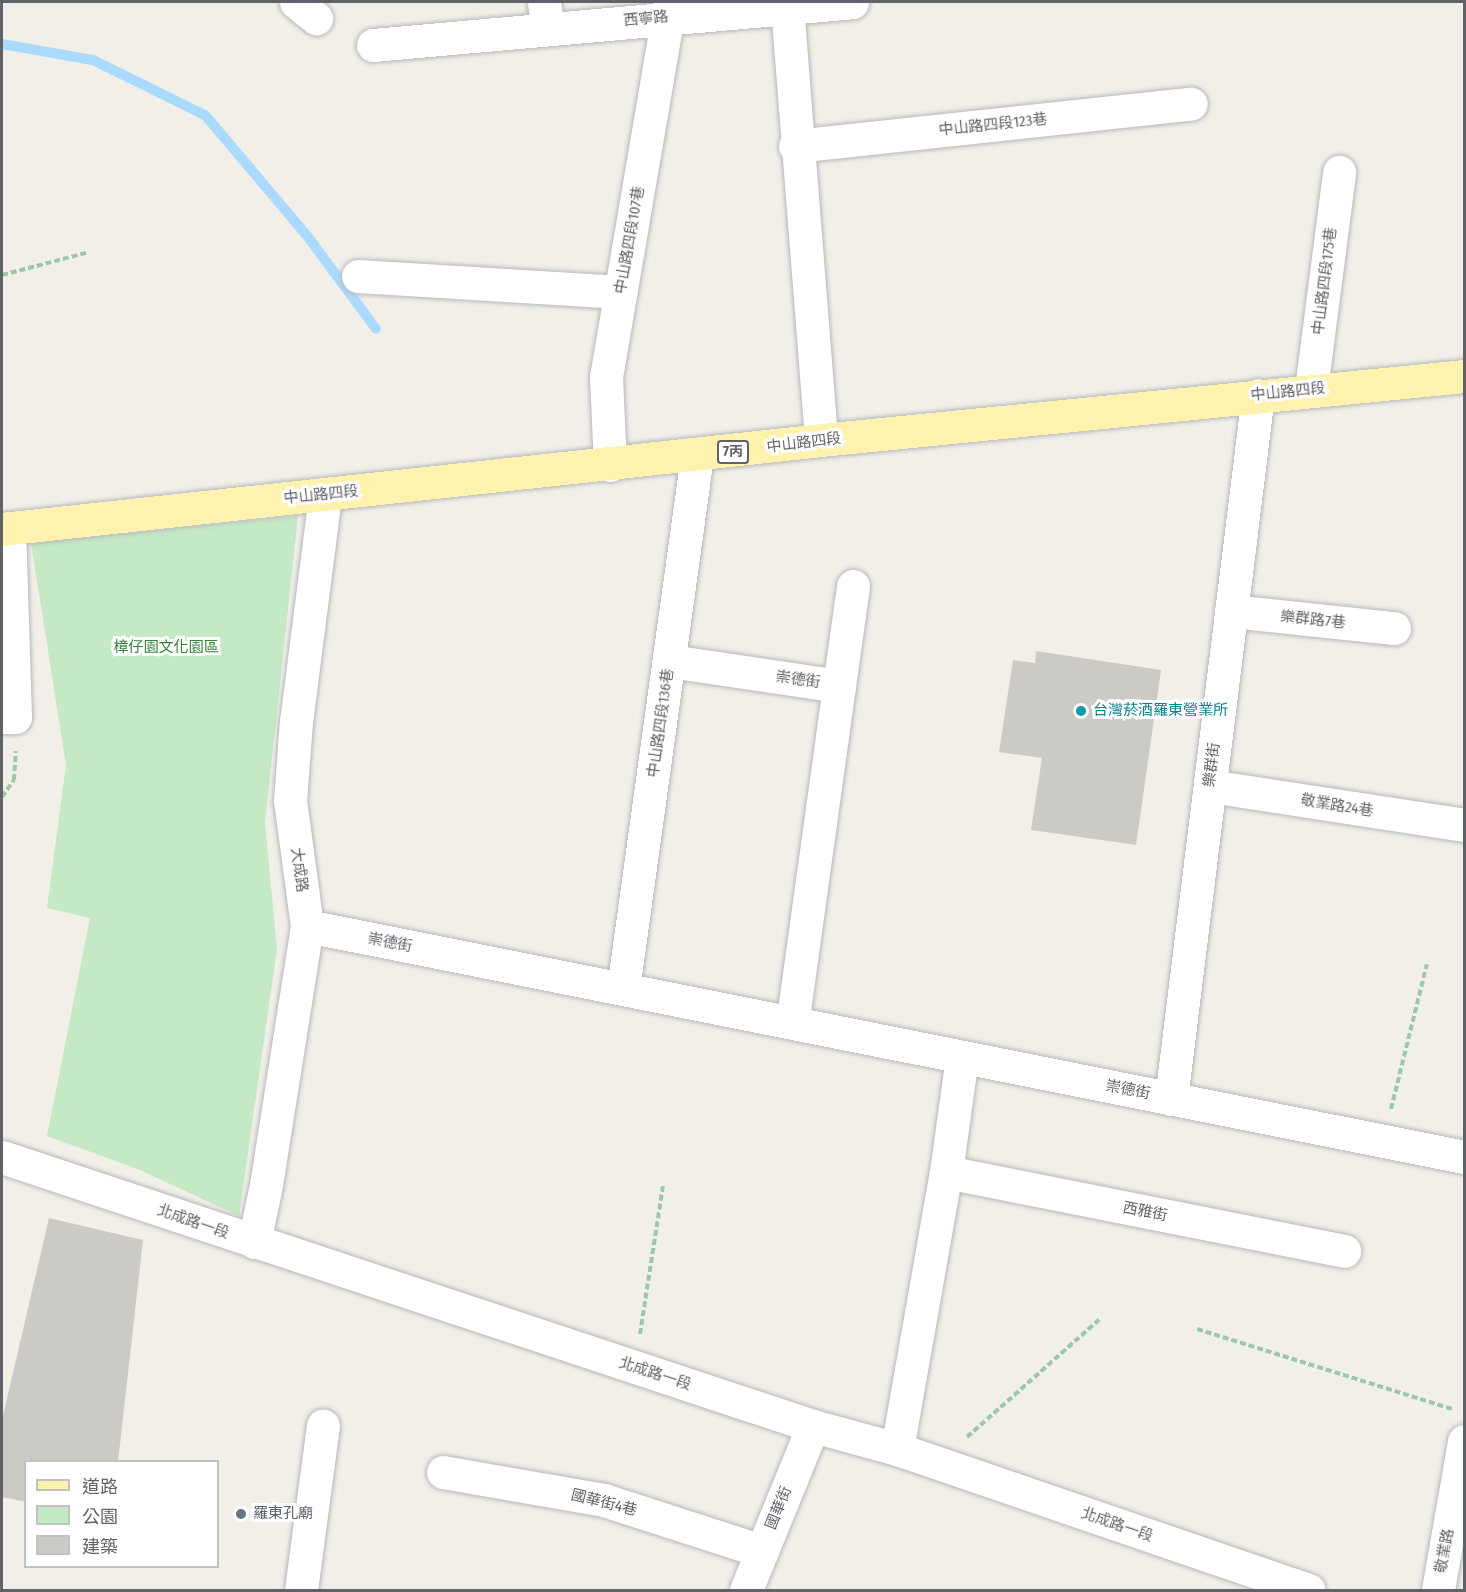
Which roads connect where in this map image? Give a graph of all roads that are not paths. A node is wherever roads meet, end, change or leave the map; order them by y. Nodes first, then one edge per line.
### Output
1 (852, 2) edge
2 (787, 6) junction
3 (669, 9) edge
4 (546, 15) edge
5 (373, 45) dead end
6 (1191, 104) dead end
7 (795, 146) junction
8 (1339, 172) dead end
9 (358, 276) dead end
10 (621, 292) junction
11 (1464, 376) edge
12 (1311, 389) junction
13 (1258, 396) junction
14 (821, 440) junction
15 (697, 456) junction
16 (610, 465) junction
17 (325, 495) junction
18 (5, 529) edge
19 (853, 586) dead end
20 (1231, 611) junction
21 (1394, 628) dead end
22 (670, 661) junction
23 (839, 686) junction
24 (8, 717) edge
25 (1210, 786) junction
26 (1464, 825) edge
27 (307, 926) junction
28 (623, 989) junction
29 (792, 1023) junction
30 (962, 1057) junction
31 (1171, 1099) junction
32 (2, 1157) edge
33 (1464, 1157) edge
34 (946, 1172) junction
35 (254, 1242) junction
36 (1344, 1251) dead end
37 (323, 1425) dead end
38 (813, 1426) junction
39 (1464, 1441) edge
40 (897, 1449) junction
41 (443, 1472) dead end
42 (762, 1551) junction
43 (301, 1590) edge
44 (746, 1590) edge
45 (1308, 1590) edge
46 (1438, 1590) edge

1 - 2 street, 西寧路
2 - 3 street, 西寧路
2 - 7 street
3 - 4 street, 西寧路
3 - 10 street, 中山路四段107巷
4 - 5 street, 西寧路
6 - 7 street, 中山路四段123巷
7 - 14 street
8 - 12 street, 中山路四段175巷
9 - 10 street
10 - 16 street, 中山路四段107巷
11 - 12 main road, 中山路四段 / 7丙
12 - 13 main road, 中山路四段 / 7丙
13 - 14 main road, 中山路四段 / 7丙
13 - 20 street, 樂群街
14 - 15 main road, 中山路四段 / 7丙
15 - 16 main road, 中山路四段 / 7丙
15 - 22 street, 中山路四段136巷
16 - 17 main road, 中山路四段 / 7丙
17 - 18 main road, 中山路四段 / 7丙
17 - 27 street, 大成路
18 - 24 street
19 - 23 street
20 - 21 street, 樂群路7巷
20 - 25 street, 樂群街
22 - 23 street, 崇德街
22 - 28 street, 中山路四段136巷
23 - 29 street, 崇德街
25 - 26 street, 敬業路24巷
25 - 31 street, 樂群街
27 - 28 street, 崇德街
27 - 35 street, 大成路
28 - 29 street, 崇德街
29 - 30 street, 崇德街
30 - 31 street, 崇德街
30 - 34 street
31 - 33 street, 崇德街
32 - 35 street, 北成路一段
34 - 36 street, 西雅街
34 - 40 street
35 - 38 street, 北成路一段
37 - 43 street
38 - 40 street, 北成路一段
38 - 42 street, 國華街
39 - 46 street, 敬業路
40 - 45 street, 北成路一段
41 - 42 street, 國華街4巷
42 - 44 street, 國華街

